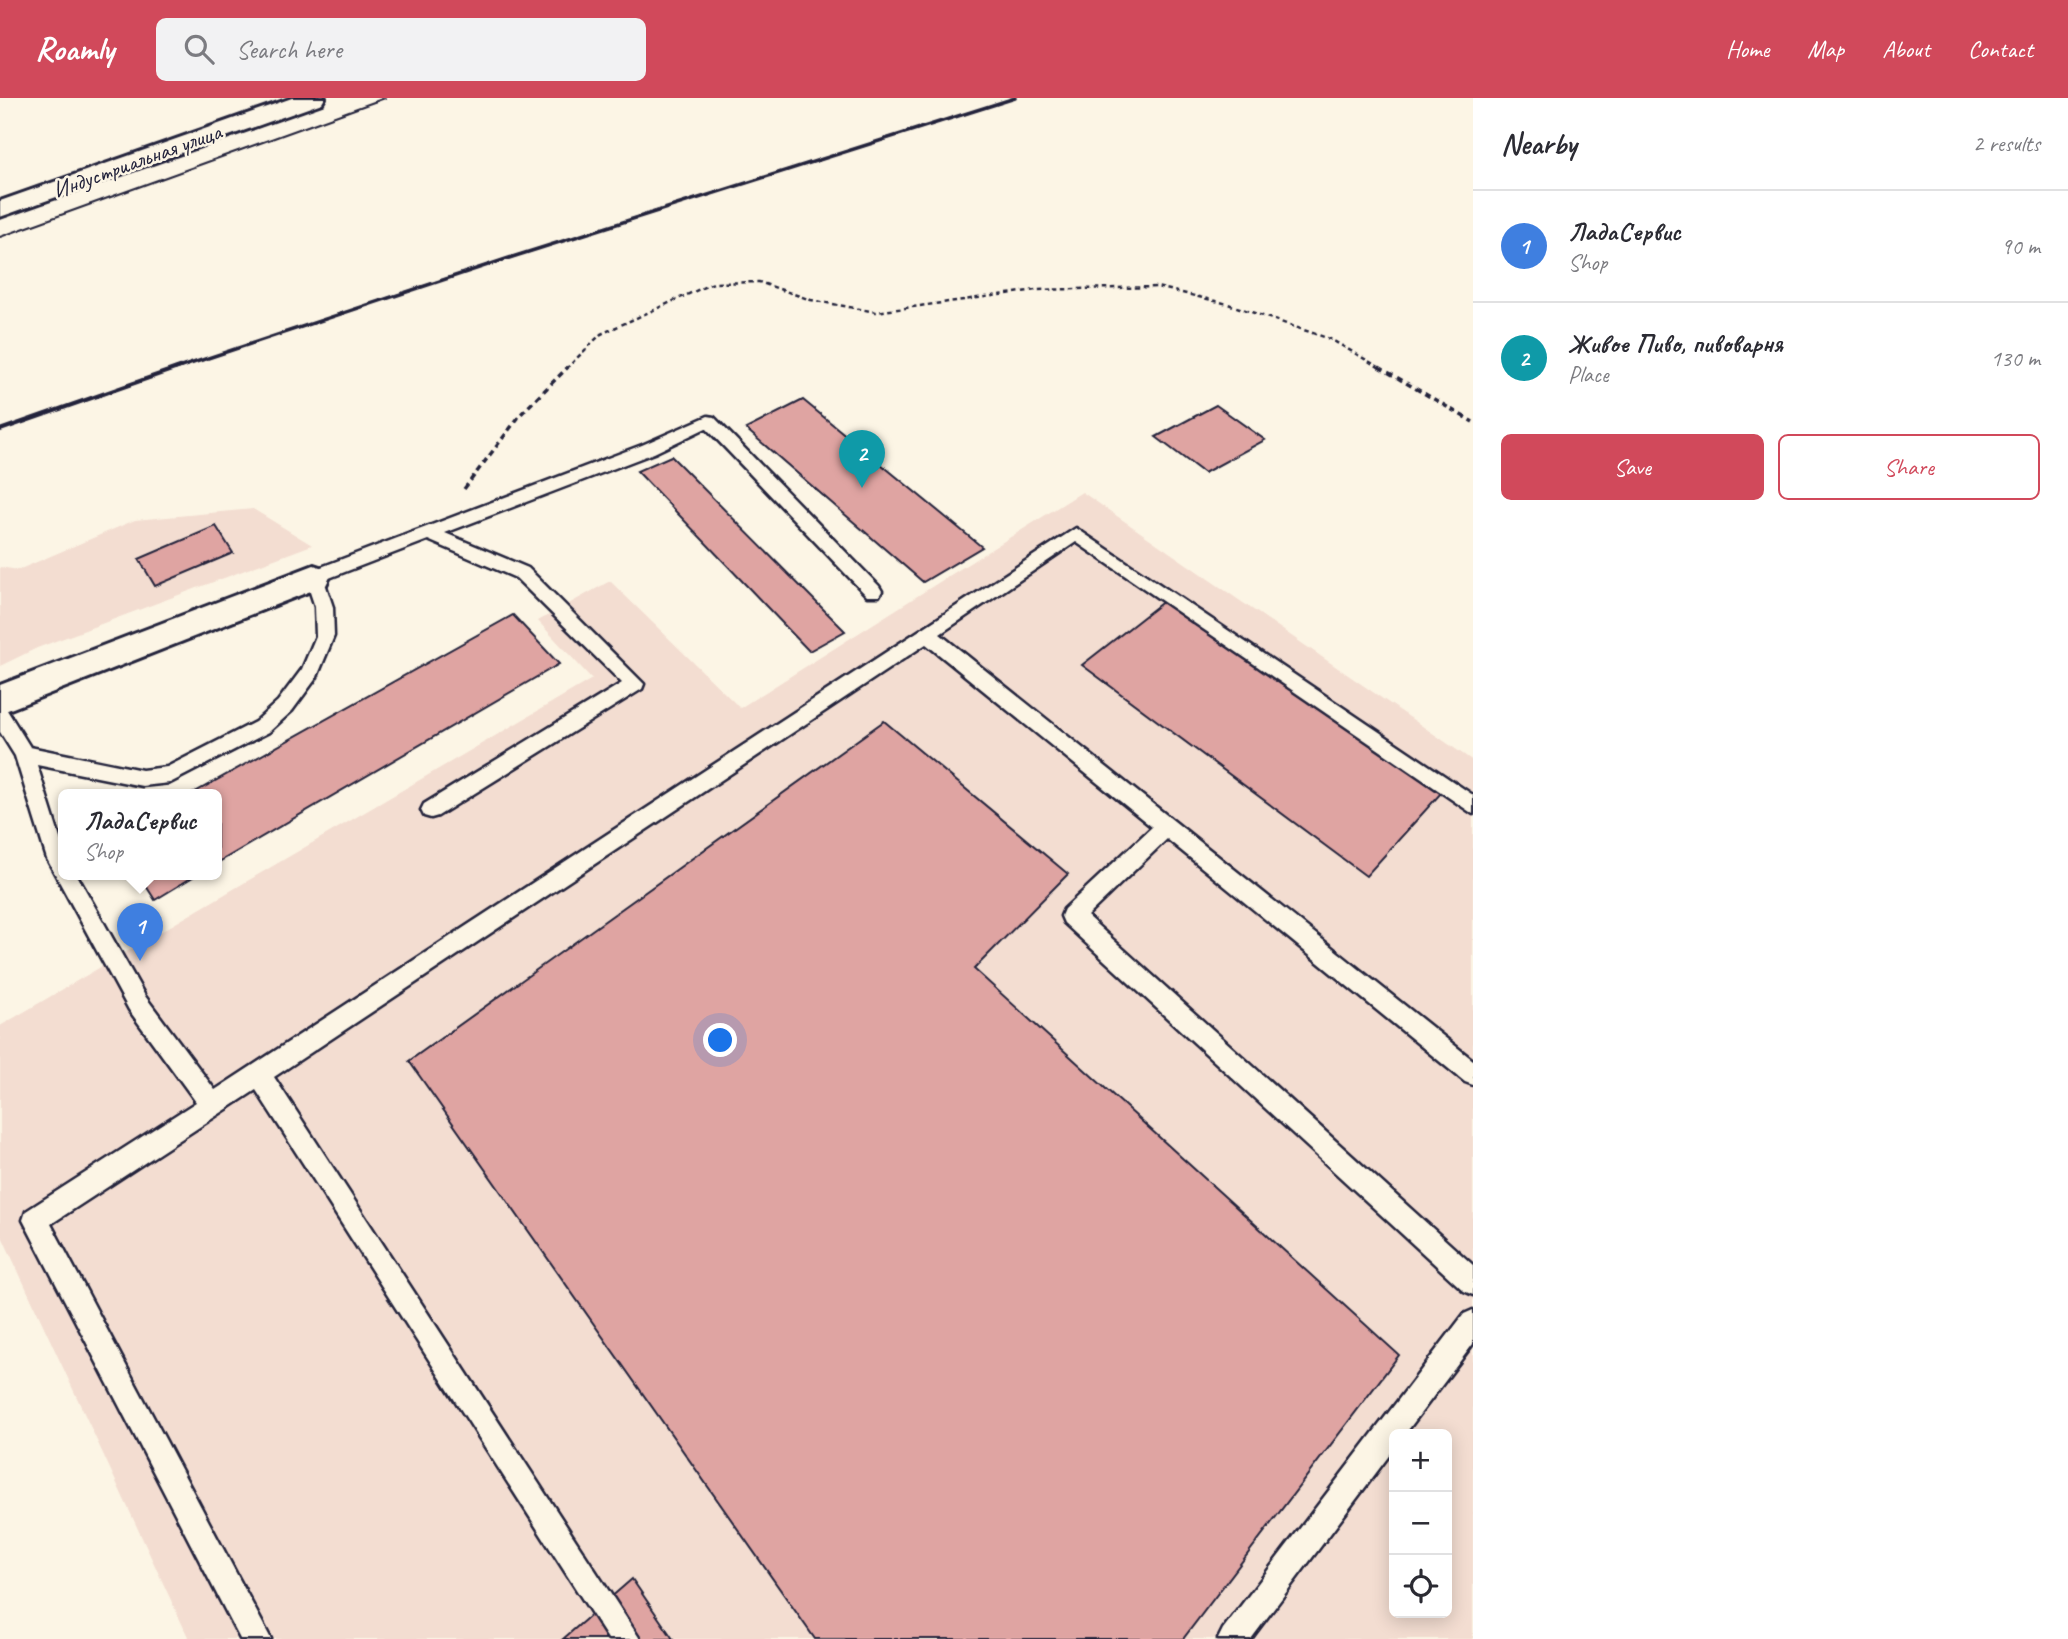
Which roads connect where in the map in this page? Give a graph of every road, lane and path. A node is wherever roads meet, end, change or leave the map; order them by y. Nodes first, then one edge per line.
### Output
1 (314, 98) edge
2 (0, 209) edge
3 (1473, 422) edge
4 (430, 534) junction
5 (314, 577) junction
6 (873, 591) dead end
7 (927, 635) junction
8 (0, 699) edge
9 (0, 715) edge
10 (24, 754) junction
11 (1473, 806) edge
12 (431, 810) dead end
13 (1166, 827) junction
14 (58, 860) edge
15 (69, 880) edge
16 (259, 1074) junction
17 (1473, 1074) edge
18 (212, 1105) junction
19 (1473, 1282) edge
20 (1473, 1323) edge
21 (256, 1639) edge
22 (625, 1639) edge
23 (1233, 1639) edge

1 - 2 main road, Индустриальная улица
3 - 4 path
4 - 5 lane
4 - 6 lane
4 - 12 lane
5 - 8 main road
5 - 10 lane
7 - 11 lane
7 - 13 lane
7 - 16 lane
9 - 10 lane
10 - 14 lane
13 - 17 lane
13 - 19 lane
15 - 18 lane
16 - 18 lane
16 - 22 lane
18 - 21 lane
20 - 23 lane

